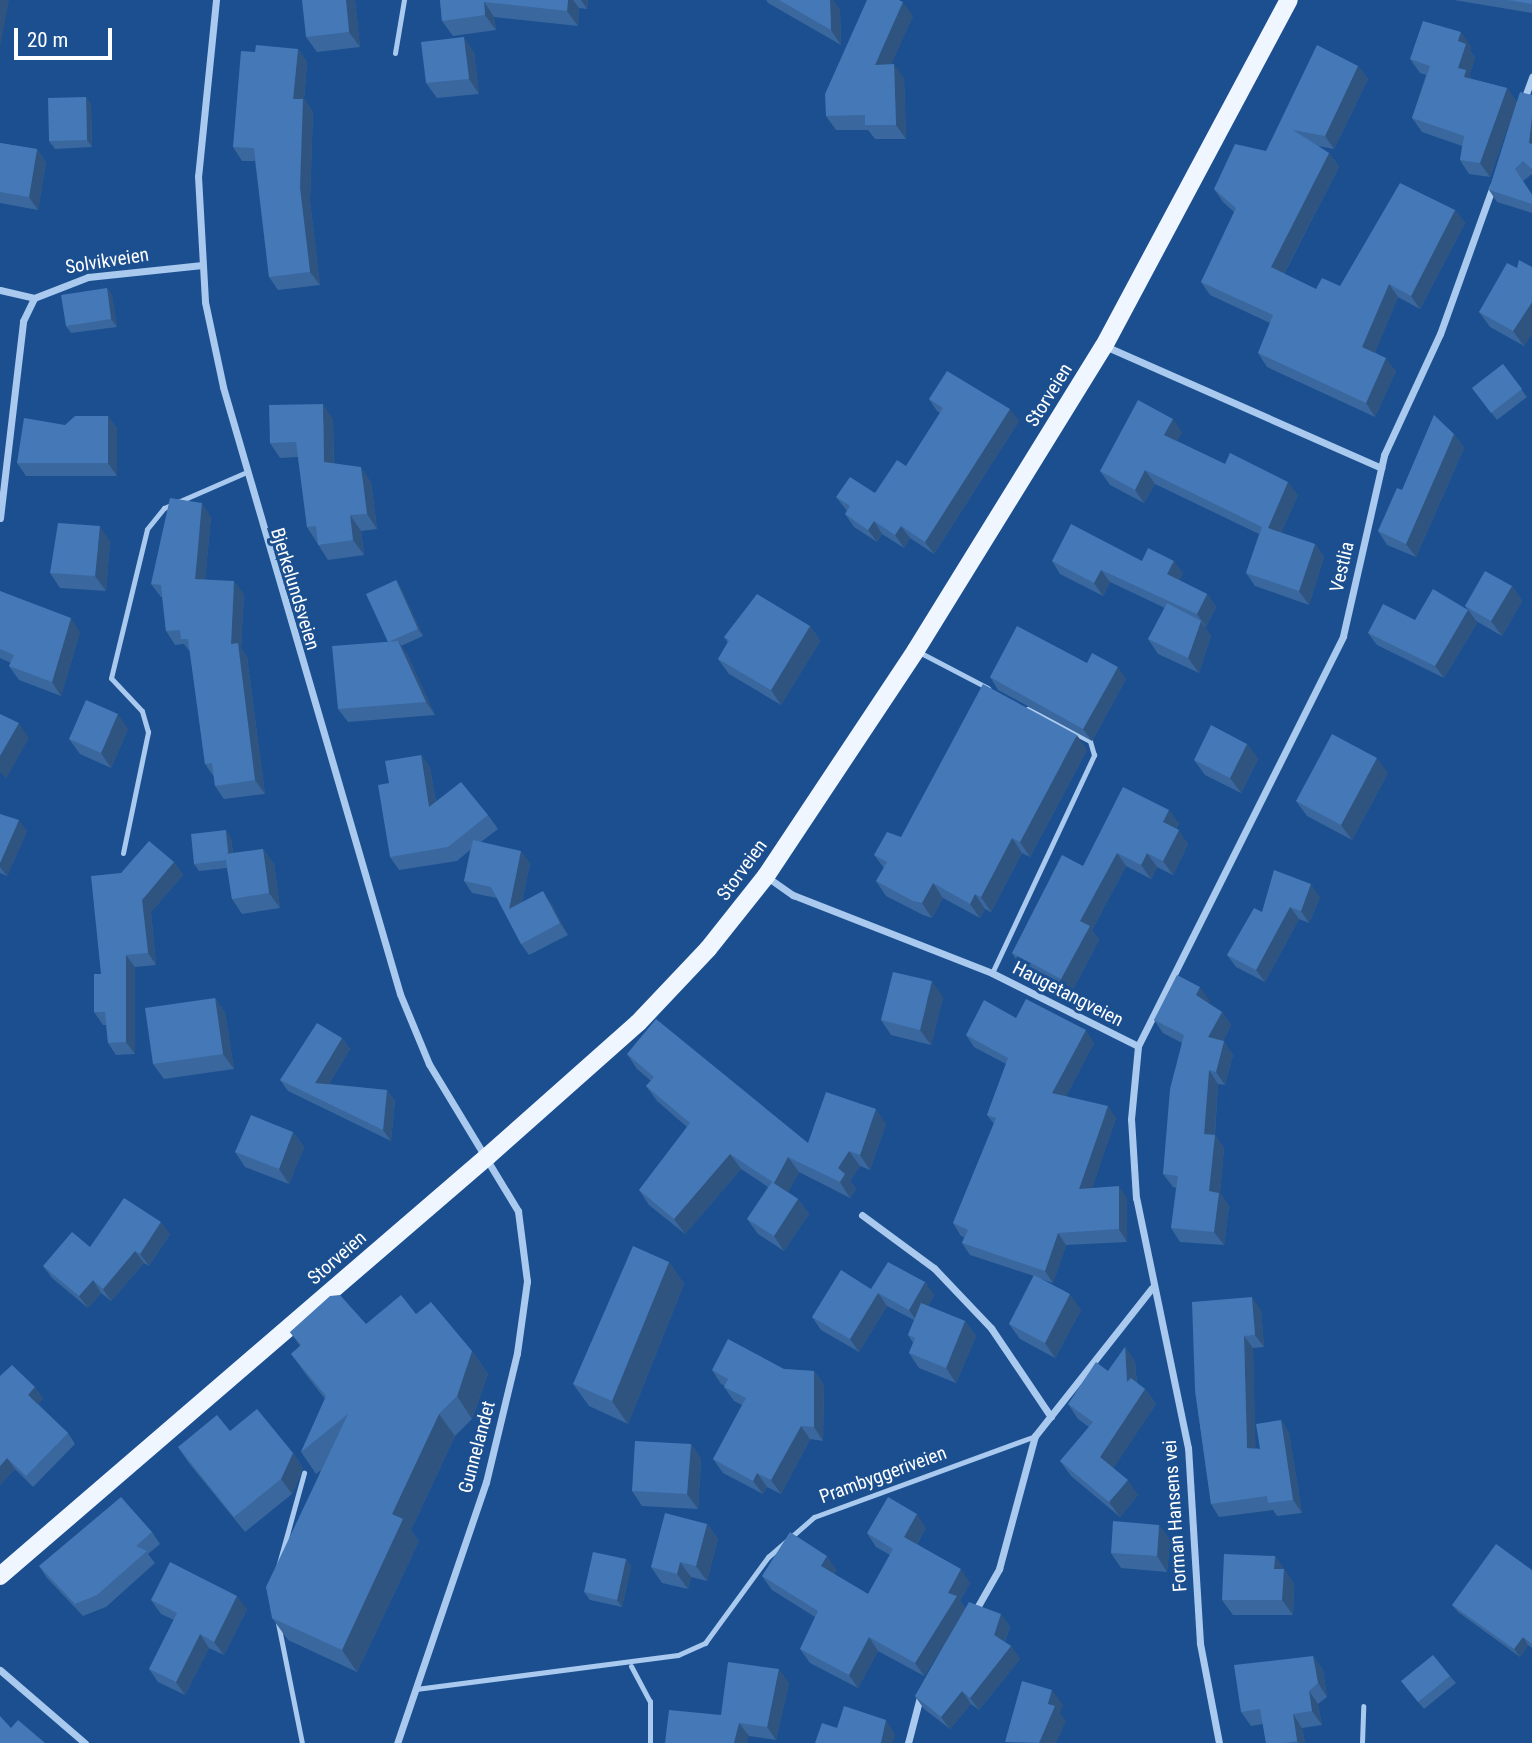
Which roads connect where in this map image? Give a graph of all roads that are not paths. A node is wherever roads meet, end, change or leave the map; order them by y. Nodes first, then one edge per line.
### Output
1 (216, 0) edge
2 (404, 0) edge
3 (1289, 0) edge
4 (395, 52) dead end
5 (1532, 76) edge
6 (1518, 115) edge
7 (1495, 179) edge
8 (202, 265) junction
9 (0, 290) edge
10 (34, 298) junction
11 (1104, 346) junction
12 (1381, 468) junction
13 (244, 473) junction
14 (0, 518) edge
15 (916, 650) junction
16 (995, 692) edge
17 (1019, 704) edge
18 (123, 853) dead end
19 (766, 876) junction
20 (992, 974) junction
21 (1138, 1046) junction
22 (488, 1156) junction
23 (862, 1215) dead end
24 (1152, 1288) junction
25 (1051, 1417) junction
26 (1035, 1436) junction
27 (304, 1474) edge
28 (0, 1576) edge
29 (277, 1581) edge
30 (278, 1616) edge
31 (969, 1621) edge
32 (631, 1666) junction
33 (0, 1670) edge
34 (931, 1678) edge
35 (416, 1689) junction
36 (1363, 1706) dead end
37 (85, 1743) edge
38 (302, 1743) edge
39 (397, 1743) edge
40 (650, 1743) edge
41 (908, 1743) edge
42 (1219, 1743) edge
43 (1362, 1743) edge

1 - 8 street, Bjerkelundsveien
2 - 4 lane
3 - 11 main road, Storveien
5 - 6 street
7 - 12 street, Vestlia
8 - 10 street, Solvikveien
8 - 13 street, Bjerkelundsveien
9 - 10 street
10 - 14 street
11 - 12 street
11 - 15 main road, Storveien
12 - 21 street, Vestlia
13 - 18 lane
13 - 22 street, Bjerkelundsveien
15 - 16 lane
15 - 19 main road, Storveien
17 - 20 lane
19 - 20 street, Haugetangveien
19 - 22 main road, Storveien
20 - 21 street, Haugetangveien
21 - 24 street, Haugetangveien
22 - 28 main road, Storveien
22 - 35 street, Gunnelandet
23 - 25 street
24 - 25 street
24 - 42 street, Forman Hansens vei
25 - 26 street
26 - 31 street
26 - 32 lane, Prambyggeriveien
27 - 29 lane
30 - 38 lane
32 - 35 lane, Prambyggeriveien
32 - 40 lane
33 - 37 street
34 - 41 street
35 - 39 street, Gunnelandet
36 - 43 lane

